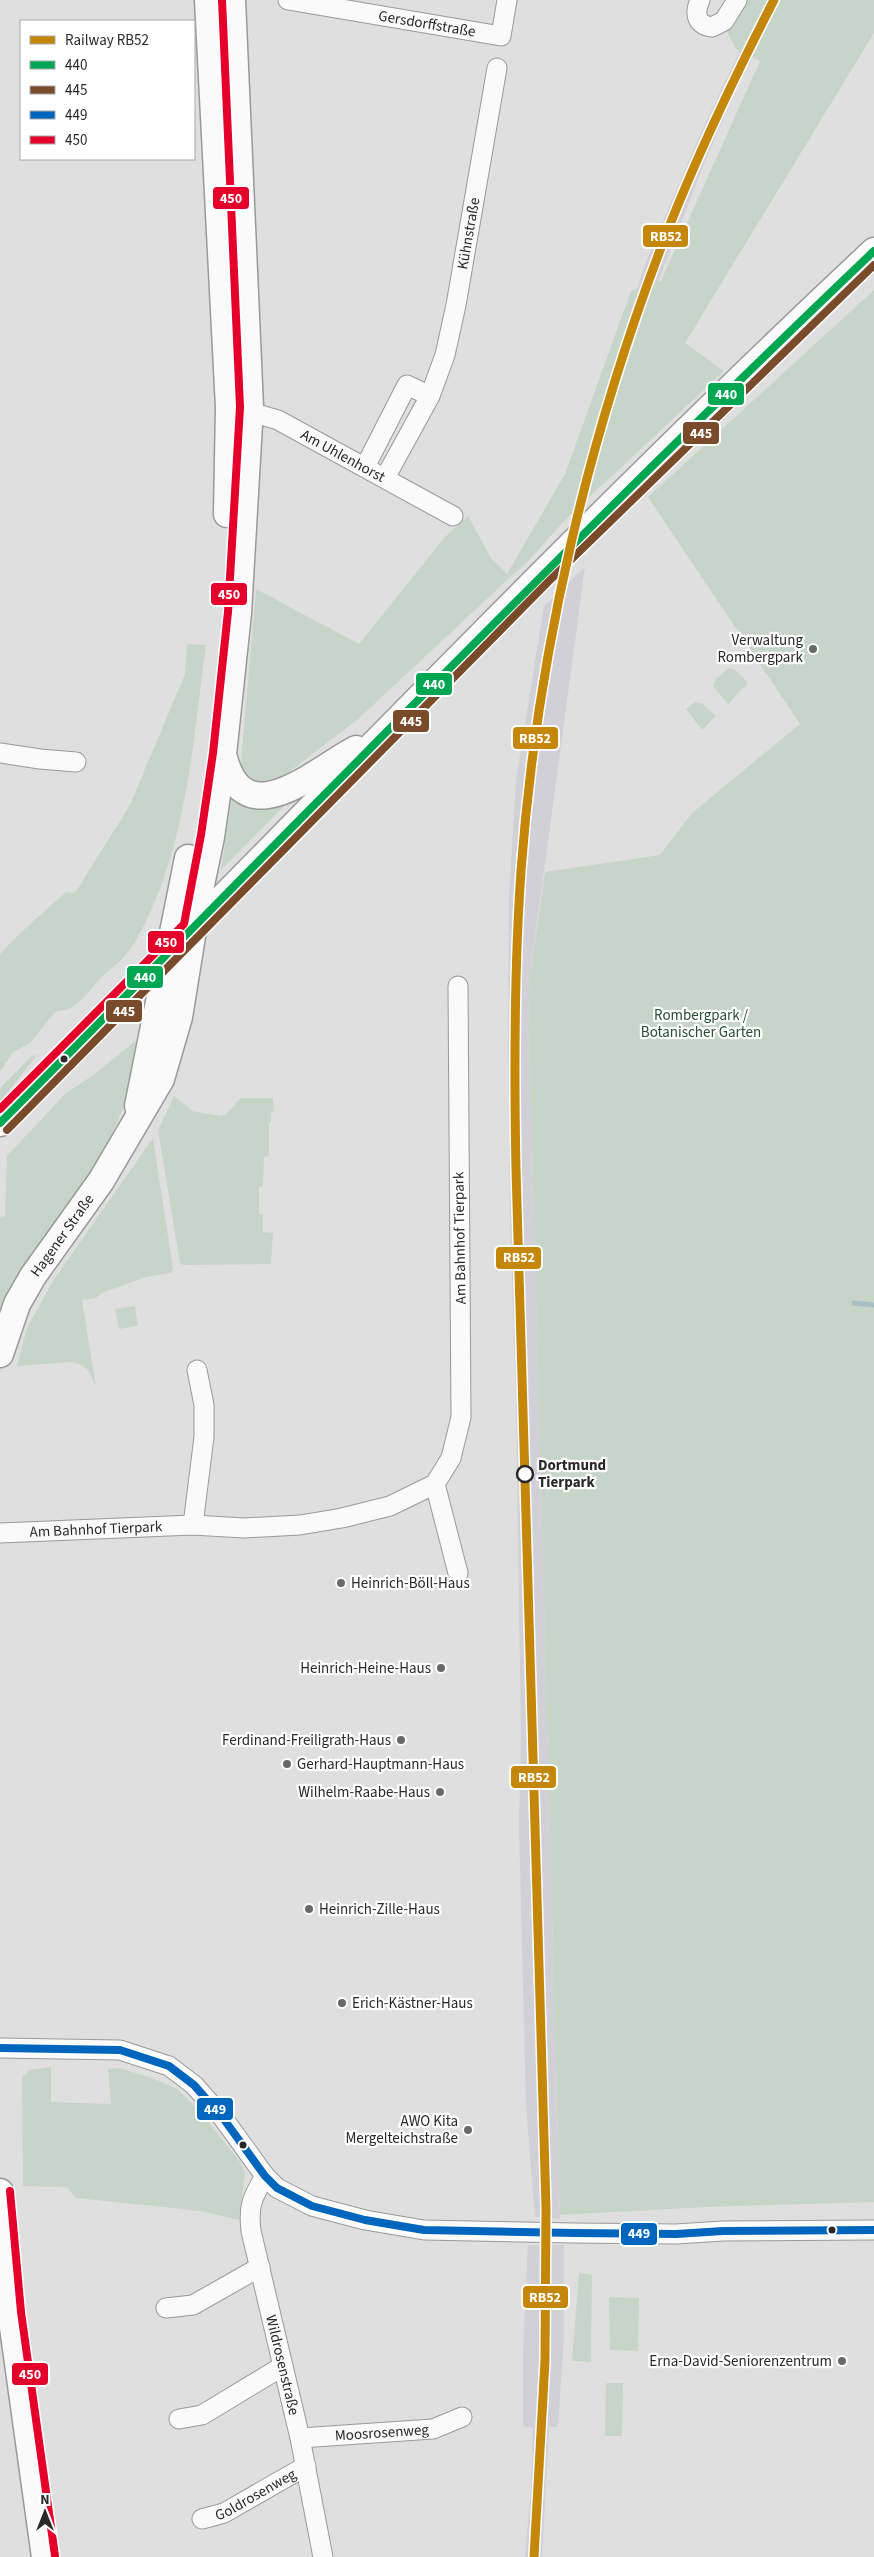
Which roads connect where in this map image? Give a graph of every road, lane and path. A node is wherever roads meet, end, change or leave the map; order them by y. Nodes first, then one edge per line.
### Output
1 (208, 0) edge
2 (232, 0) edge
3 (288, 0) edge
4 (507, 0) edge
5 (700, 0) edge
6 (736, 0) edge
7 (496, 68) dead end
8 (874, 251) edge
9 (430, 396) junction
10 (239, 413) junction
11 (365, 467) junction
12 (385, 478) junction
13 (453, 516) dead end
14 (385, 733) junction
15 (0, 753) edge
16 (223, 754) junction
17 (76, 762) dead end
18 (193, 929) junction
19 (168, 955) junction
20 (458, 986) dead end
21 (136, 1122) junction
22 (0, 1123) edge
23 (0, 1354) edge
24 (197, 1370) dead end
25 (435, 1484) junction
26 (193, 1526) junction
27 (0, 1533) edge
28 (458, 1573) dead end
29 (0, 2048) edge
30 (265, 2176) junction
31 (0, 2192) edge
32 (874, 2230) edge
33 (260, 2267) junction
34 (166, 2308) dead end
35 (283, 2366) junction
36 (462, 2417) dead end
37 (179, 2419) dead end
38 (300, 2438) junction
39 (306, 2466) junction
40 (202, 2519) dead end
41 (45, 2557) edge
42 (323, 2557) edge

1 - 10 main road
2 - 10 main road
3 - 4 street, Gersdorffstraße
5 - 6 street
7 - 9 street, Kühnstraße
8 - 14 main road
9 - 11 street
9 - 12 street, Kühnstraße
10 - 11 street, Am Uhlenhorst
10 - 16 main road, Hagener Straße
10 - 19 main road, Hagener Straße
11 - 12 street, Am Uhlenhorst
12 - 13 street, Am Uhlenhorst
14 - 16 main road
14 - 18 main road
15 - 17 street
16 - 18 main road, Hagener Straße
18 - 19 main road
18 - 21 main road, Hagener Straße
19 - 21 main road, Hagener Straße
19 - 22 main road
20 - 25 street, Am Bahnhof Tierpark
21 - 23 main road, Hagener Straße
24 - 26 street
25 - 26 street, Am Bahnhof Tierpark
25 - 28 street
26 - 27 street, Am Bahnhof Tierpark
29 - 30 street
30 - 32 street
30 - 33 street, Wildrosenstraße
31 - 41 main road
33 - 34 street
33 - 35 street, Wildrosenstraße
35 - 37 street
35 - 38 street, Wildrosenstraße
36 - 38 street, Moosrosenweg
38 - 39 street, Wildrosenstraße
39 - 40 street, Goldrosenweg
39 - 42 street, Wildrosenstraße

